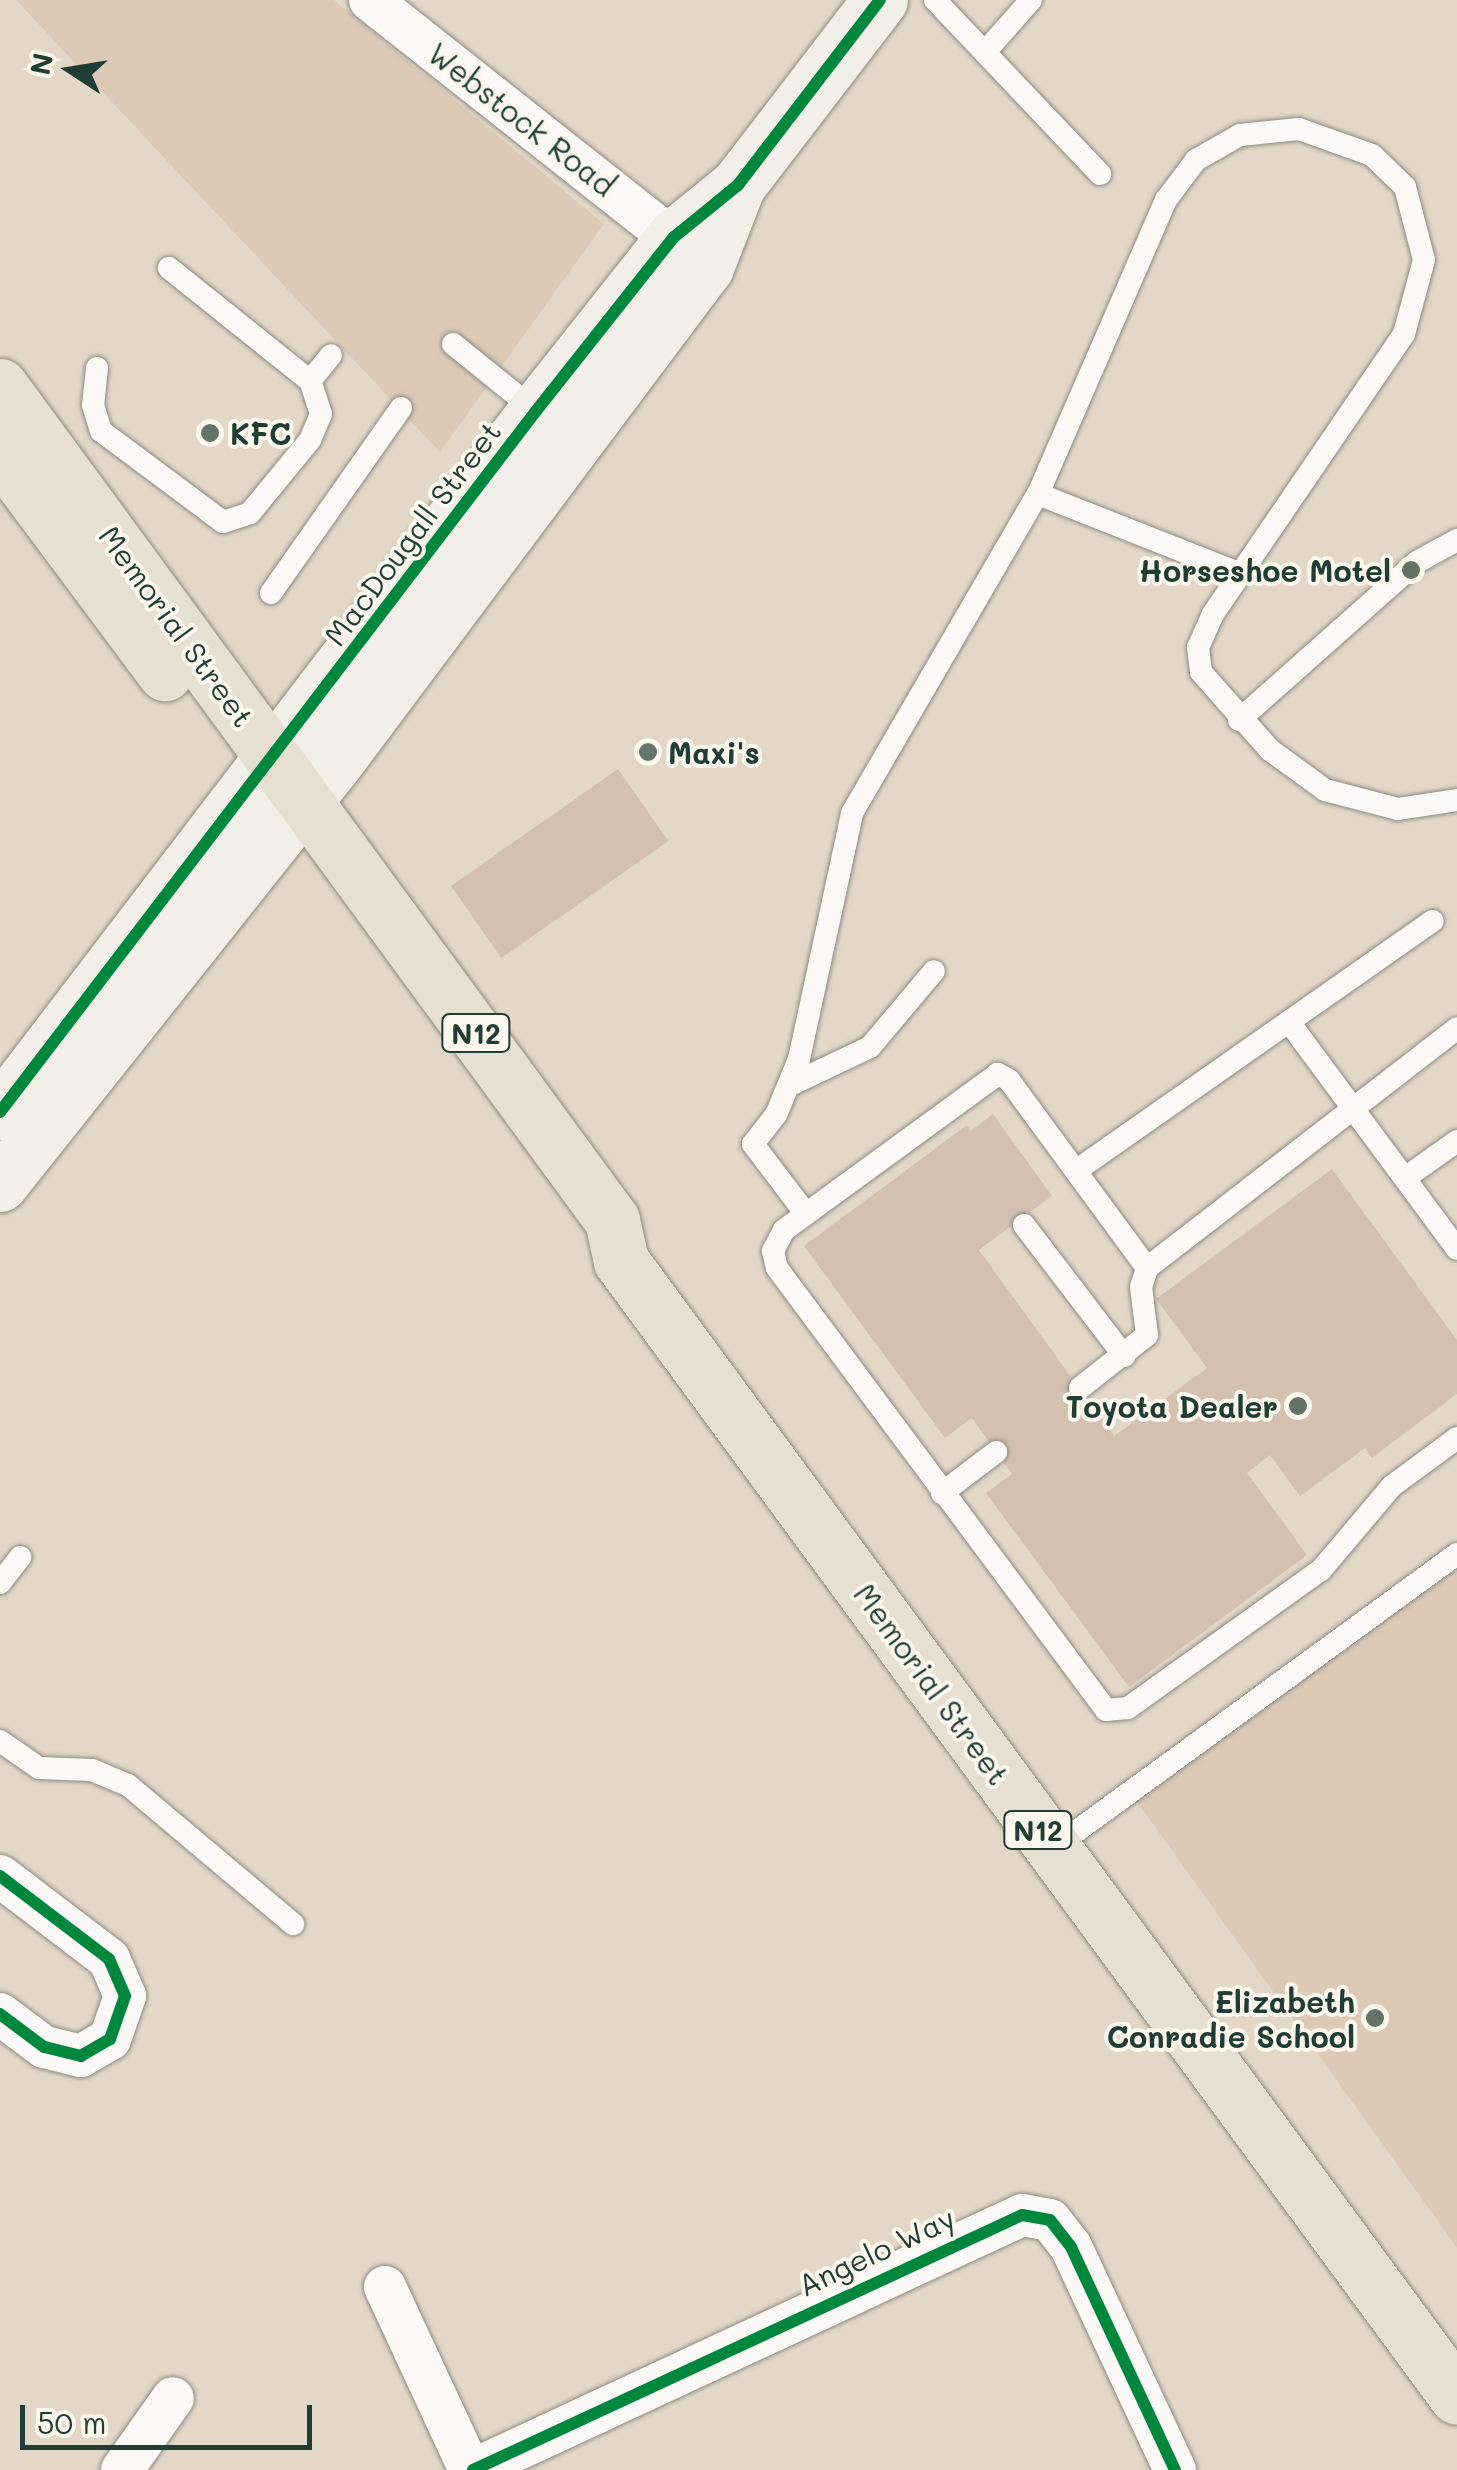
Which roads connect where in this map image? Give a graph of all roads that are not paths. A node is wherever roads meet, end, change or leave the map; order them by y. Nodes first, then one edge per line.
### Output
1 (370, 0) edge
2 (880, 0) edge
3 (936, 0) edge
4 (1031, 0) edge
5 (985, 52) junction
6 (1100, 174) dead end
7 (690, 252) junction
8 (169, 268) dead end
9 (452, 344) dead end
10 (331, 355) dead end
11 (98, 368) dead end
12 (310, 381) junction
13 (0, 386) edge
14 (401, 408) dead end
15 (536, 410) junction
16 (0, 452) edge
17 (1038, 494) junction
18 (1457, 540) edge
19 (1241, 574) junction
20 (271, 593) dead end
21 (1239, 720) junction
22 (278, 794) junction
23 (1457, 800) edge
24 (1433, 922) dead end
25 (934, 971) dead end
26 (1288, 1022) junction
27 (1457, 1028) edge
28 (790, 1085) junction
29 (1352, 1107) junction
30 (0, 1112) edge
31 (1457, 1141) edge
32 (1077, 1170) junction
33 (1405, 1178) junction
34 (0, 1184) edge
35 (806, 1214) junction
36 (1024, 1225) dead end
37 (1457, 1249) edge
38 (1147, 1268) junction
39 (1124, 1356) junction
40 (1080, 1388) dead end
41 (1457, 1438) edge
42 (996, 1452) dead end
43 (942, 1493) junction
44 (1457, 1554) edge
45 (20, 1557) dead end
46 (0, 1583) edge
47 (0, 1741) edge
48 (1052, 1849) junction
49 (0, 1876) edge
50 (293, 1924) dead end
51 (0, 2014) edge
52 (385, 2287) dead end
53 (172, 2398) dead end
54 (1457, 2398) edge
55 (122, 2470) edge
56 (472, 2470) edge
57 (1175, 2470) edge

1 - 7 street, Webstock Road
2 - 7 street, MacDougall Street
3 - 5 lane
4 - 5 lane
5 - 6 lane
7 - 15 street, MacDougall Street
7 - 22 street, MacDougall Street
8 - 12 lane
9 - 15 lane
10 - 12 lane
11 - 12 lane
13 - 22 highway, Memorial Street / N12
14 - 20 lane
15 - 22 street, MacDougall Street
16 - 22 highway, Memorial Street / N12
17 - 19 lane
17 - 19 lane
17 - 28 lane
18 - 21 lane
19 - 21 lane
21 - 23 lane
22 - 30 street, MacDougall Street
22 - 34 street, MacDougall Street
22 - 48 highway, Memorial Street / N12
24 - 26 lane
25 - 28 lane
26 - 29 lane
26 - 32 lane
27 - 29 lane
28 - 35 lane
29 - 33 lane
29 - 38 lane
31 - 33 lane
32 - 35 lane
32 - 38 lane
33 - 37 lane
35 - 43 lane
36 - 39 lane
38 - 39 lane
39 - 40 lane
41 - 43 lane
42 - 43 lane
44 - 48 lane
45 - 46 lane
47 - 50 lane
48 - 54 highway, Memorial Street / N12
49 - 51 street
52 - 56 street
53 - 55 street
56 - 57 street, Angelo Way

